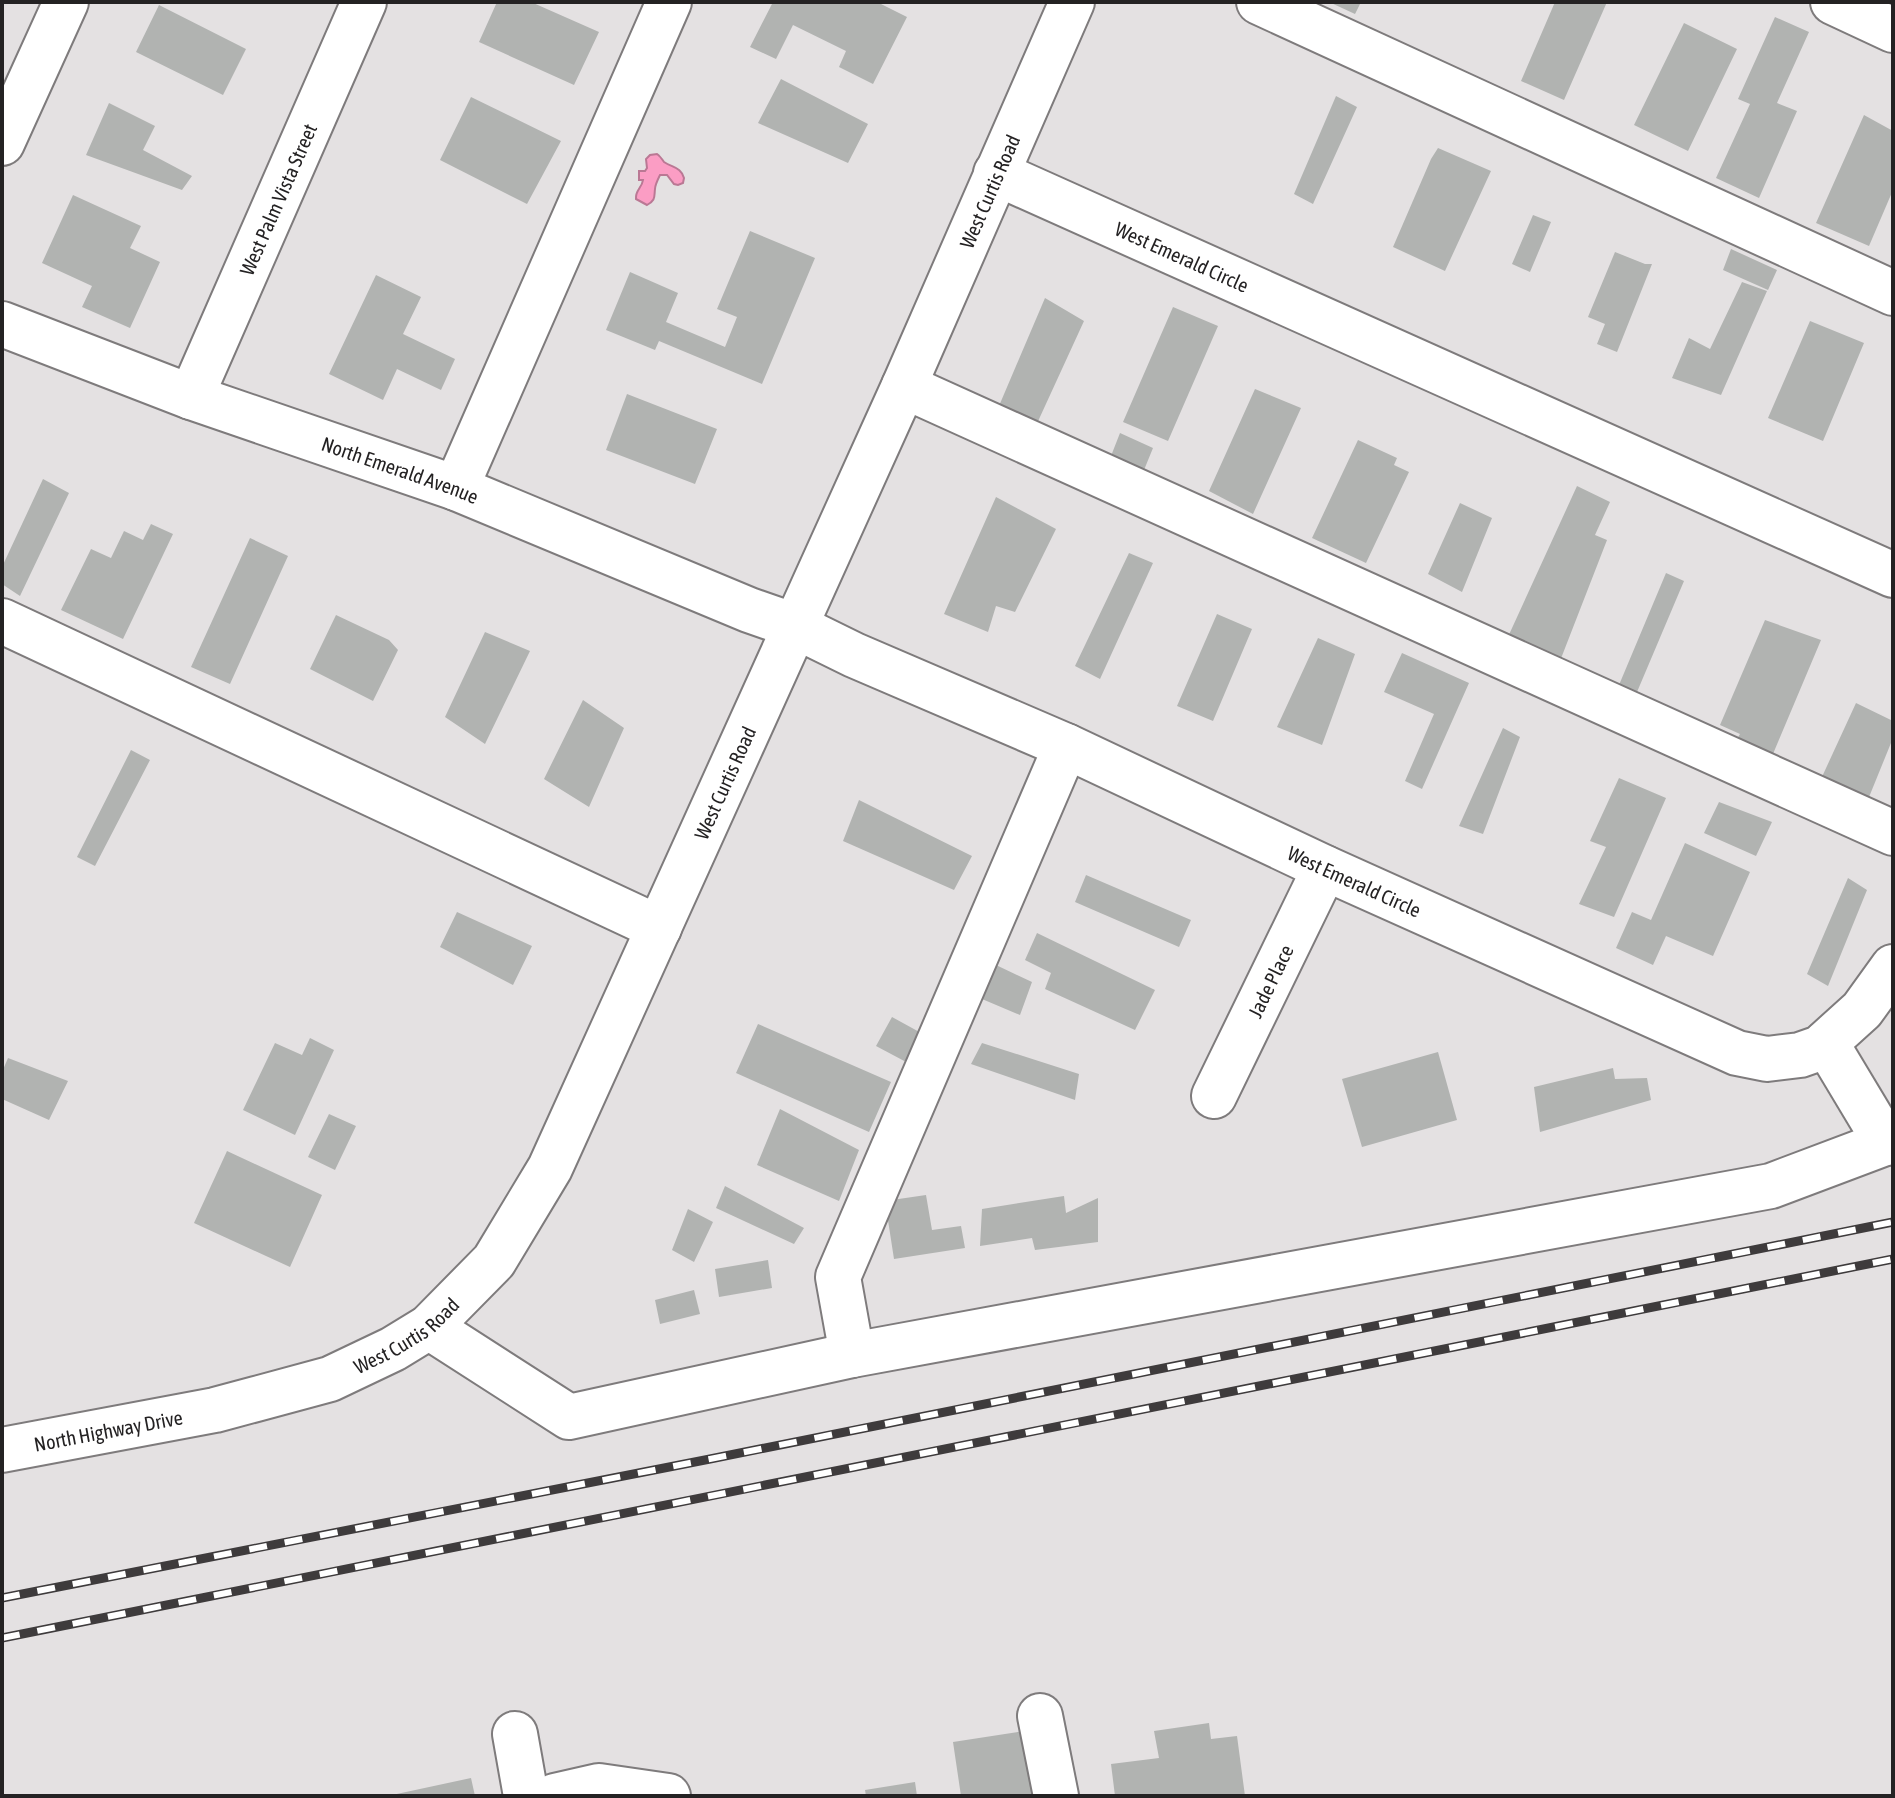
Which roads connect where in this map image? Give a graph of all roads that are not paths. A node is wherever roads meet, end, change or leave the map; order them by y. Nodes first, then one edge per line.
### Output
1 (66, 2) edge
2 (364, 2) edge
3 (669, 2) edge
4 (1072, 2) edge
5 (1259, 2) edge
6 (1833, 2) edge
7 (1893, 30) edge
8 (2, 143) edge
9 (996, 173) junction
10 (1893, 293) edge
11 (2, 324) edge
12 (904, 386) junction
13 (191, 397) junction
14 (456, 488) junction
15 (1893, 575) edge
16 (2, 621) edge
17 (795, 626) junction
18 (1066, 746) junction
19 (1893, 833) edge
20 (1325, 868) junction
21 (659, 928) junction
22 (1893, 967) edge
23 (1826, 1043) junction
24 (1214, 1096) dead end
25 (1889, 1141) edge
26 (429, 1327) junction
27 (852, 1355) junction
28 (215, 1410) joint
29 (2, 1450) edge
30 (1040, 1716) dead end
31 (515, 1734) dead end
32 (526, 1796) edge
33 (555, 1796) edge
34 (668, 1796) edge
35 (1056, 1796) edge

1 - 8 street
2 - 13 street, West Palm Vista Street
3 - 14 street
4 - 9 street, West Curtis Road
5 - 10 street
6 - 7 street
9 - 12 street, West Curtis Road
9 - 15 street, West Emerald Circle
11 - 13 street, North Emerald Avenue
12 - 17 street, West Curtis Road
12 - 19 street
13 - 14 street, North Emerald Avenue
14 - 17 street, North Emerald Avenue
16 - 21 street
17 - 18 street, West Emerald Circle
17 - 21 street, West Curtis Road
18 - 20 street, West Emerald Circle
18 - 27 street
20 - 23 street, West Emerald Circle
20 - 24 street, Jade Place
21 - 26 street, West Curtis Road
22 - 23 street, West Emerald Circle
23 - 25 street
25 - 27 street
26 - 27 street
26 - 28 street, West Curtis Road
28 - 29 street, North Highway Drive
30 - 35 street
31 - 32 street
33 - 34 street

